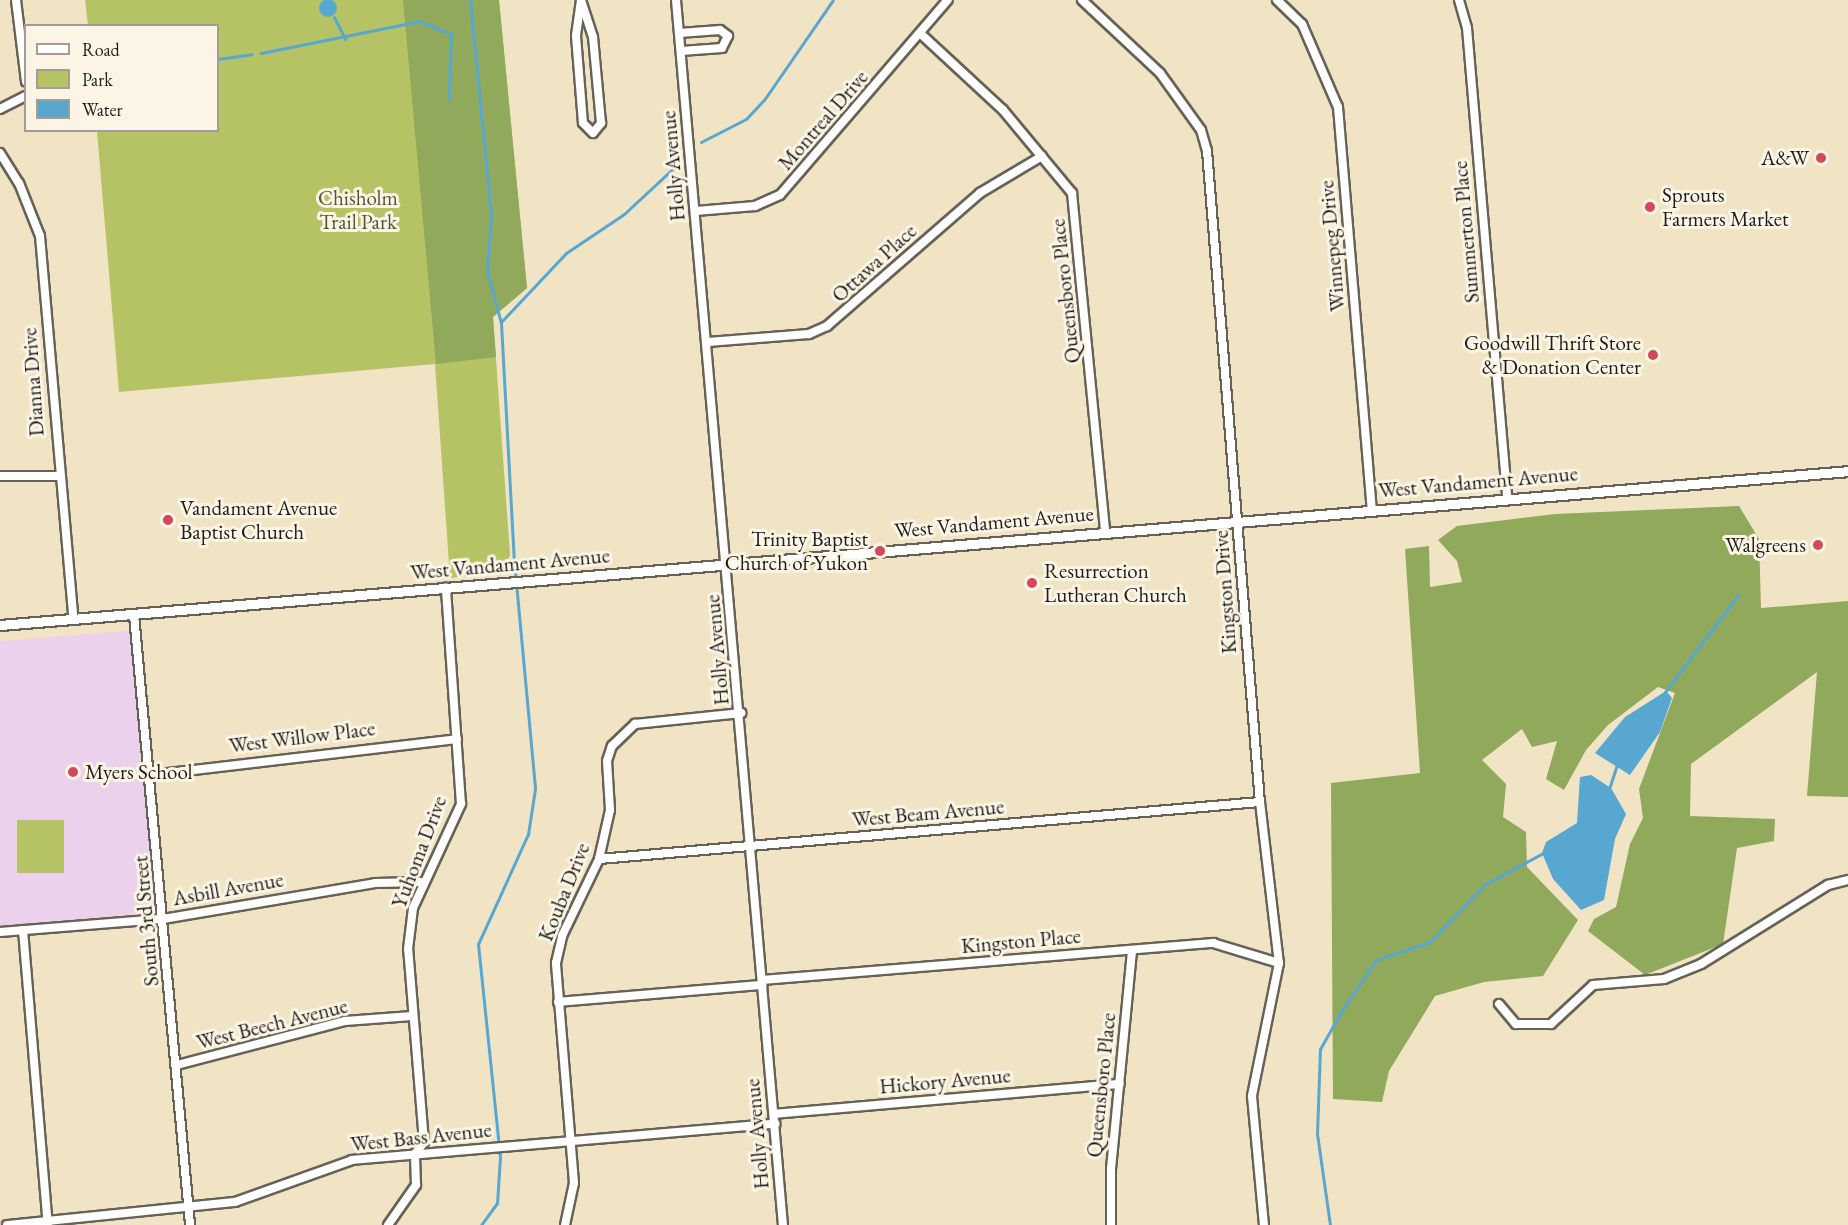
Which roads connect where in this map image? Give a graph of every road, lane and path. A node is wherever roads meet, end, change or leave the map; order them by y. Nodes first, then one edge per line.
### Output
1 (16, 0) edge
2 (581, 0) edge
3 (676, 0) edge
4 (948, 0) edge
5 (1082, 0) edge
6 (1277, 0) edge
7 (1459, 0) edge
8 (679, 33) junction
9 (922, 35) junction
10 (681, 51) junction
11 (24, 65) edge
12 (24, 97) edge
13 (0, 109) edge
14 (0, 153) edge
15 (1042, 156) junction
16 (696, 211) junction
17 (708, 342) junction
18 (1848, 471) edge
19 (0, 476) edge
20 (58, 476) junction
21 (1507, 497) junction
22 (1372, 508) junction
23 (1237, 521) junction
24 (1105, 531) junction
25 (727, 562) junction
26 (446, 588) junction
27 (134, 615) junction
28 (73, 617) junction
29 (0, 625) edge
30 (741, 713) junction
31 (457, 739) junction
32 (151, 775) junction
33 (1260, 802) junction
34 (753, 847) junction
35 (599, 859) junction
36 (1848, 880) edge
37 (424, 882) junction
38 (163, 919) junction
39 (23, 930) junction
40 (0, 932) edge
41 (1132, 950) junction
42 (1279, 963) junction
43 (762, 982) junction
44 (558, 1002) junction
45 (1499, 1004) dead end
46 (412, 1016) junction
47 (177, 1065) junction
48 (1120, 1084) junction
49 (774, 1114) junction
50 (775, 1124) junction
51 (571, 1142) junction
52 (415, 1154) junction
53 (188, 1210) junction
54 (48, 1223) edge
55 (7, 1225) edge
56 (190, 1225) edge
57 (388, 1225) edge
58 (566, 1225) edge
59 (783, 1225) edge
60 (1101, 1225) edge
61 (1111, 1225) edge
62 (1264, 1225) edge

1 - 11 street
2 - 2 street
3 - 8 street, Holly Avenue
4 - 9 street, Montreal Drive
5 - 23 street, Kingston Drive
6 - 22 street, Winnepeg Drive
7 - 21 street, Summerton Place
8 - 10 street, Holly Avenue
8 - 10 street
9 - 15 street, Queensboro Place
9 - 16 street, Montreal Drive
10 - 16 street, Holly Avenue
12 - 13 street
14 - 20 street, Dianna Drive
15 - 17 street, Ottawa Place
15 - 24 street, Queensboro Place
16 - 17 street, Holly Avenue
17 - 25 street, Holly Avenue
18 - 21 street, West Vandament Avenue
19 - 20 street
20 - 28 street, Dianna Drive
21 - 22 street, West Vandament Avenue
22 - 23 street, West Vandament Avenue
23 - 24 street, West Vandament Avenue
23 - 33 street, Kingston Drive
24 - 25 street, West Vandament Avenue
25 - 26 street, West Vandament Avenue
25 - 30 street, Holly Avenue
26 - 27 street, West Vandament Avenue
26 - 31 street, Yuhoma Drive
27 - 28 street, West Vandament Avenue
27 - 32 street, South 3rd Street
28 - 29 street, West Vandament Avenue
30 - 34 street, Holly Avenue
30 - 35 street, Kouba Drive
31 - 32 street, West Willow Place
31 - 37 street, Yuhoma Drive
32 - 38 street, South 3rd Street
33 - 34 street, West Beam Avenue
33 - 42 street, Kingston Drive
34 - 35 street, West Beam Avenue
34 - 43 street, Holly Avenue
35 - 44 street, Kouba Drive
36 - 45 street
37 - 38 street, Asbill Avenue
37 - 46 street, Yuhoma Drive
38 - 39 street, Asbill Avenue
38 - 47 street, South 3rd Street
39 - 40 street, Asbill Avenue
39 - 54 street
41 - 42 street, Kingston Place
41 - 43 street, Kingston Place
41 - 48 street, Queensboro Place
42 - 62 street, Kingston Drive
43 - 44 street, Kingston Place
43 - 49 street, Holly Avenue
44 - 51 street, Kouba Drive
46 - 47 street, West Beech Avenue
46 - 52 street, Yuhoma Drive
47 - 53 street, South 3rd Street
48 - 49 street, Hickory Avenue
48 - 61 street, Queensboro Place
49 - 50 street, Holly Avenue
50 - 51 street, West Bass Avenue
50 - 59 street, Holly Avenue
51 - 52 street, West Bass Avenue
51 - 58 street, Kouba Drive
52 - 53 street, West Bass Avenue
52 - 57 street, Yuhoma Drive
53 - 54 street, West Bass Avenue
53 - 56 street, South 3rd Street
54 - 55 street, West Bass Avenue
60 - 61 street

